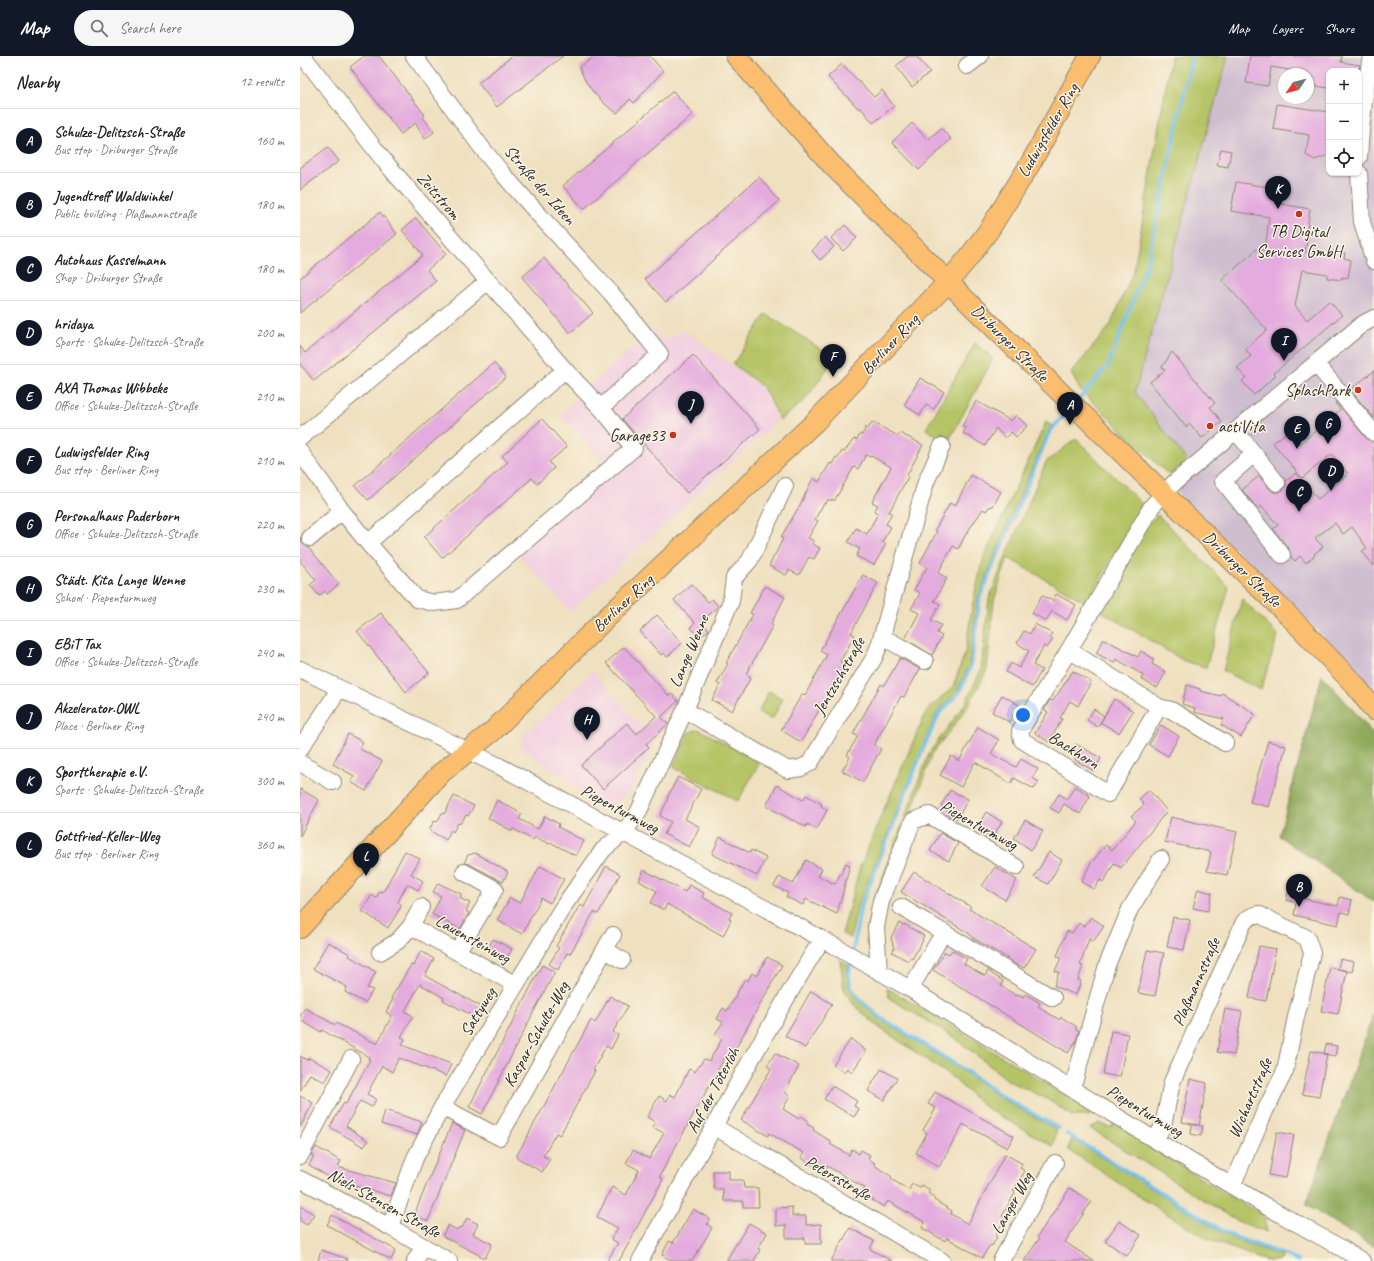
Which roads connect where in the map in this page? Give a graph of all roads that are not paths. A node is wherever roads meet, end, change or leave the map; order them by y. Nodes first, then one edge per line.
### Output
1 (302, 56) edge
2 (414, 56) edge
3 (736, 56) edge
4 (1371, 56) edge
5 (1084, 58) edge
6 (1360, 140) edge
7 (1359, 176) edge
8 (1374, 261) edge
9 (488, 281) junction
10 (948, 282) junction
11 (1374, 318) edge
12 (1316, 364) junction
13 (558, 376) dead end
14 (601, 408) junction
15 (1236, 431) junction
16 (1374, 433) edge
17 (300, 438) edge
18 (942, 446) dead end
19 (300, 452) edge
20 (1254, 454) junction
21 (1277, 483) dead end
22 (785, 486) dead end
23 (1164, 493) junction
24 (342, 510) junction
25 (310, 538) dead end
26 (368, 543) junction
27 (1282, 555) dead end
28 (881, 639) junction
29 (1069, 650) junction
30 (916, 655) dead end
31 (300, 669) edge
32 (338, 688) junction
33 (1159, 707) junction
34 (685, 710) junction
35 (1374, 710) edge
36 (1225, 743) dead end
37 (300, 750) edge
38 (468, 750) junction
39 (300, 763) edge
40 (333, 782) dead end
41 (624, 832) junction
42 (1161, 859) dead end
43 (1016, 867) dead end
44 (464, 872) dead end
45 (422, 907) dead end
46 (901, 907) dead end
47 (411, 926) junction
48 (300, 928) edge
49 (944, 932) junction
50 (613, 936) dead end
51 (822, 938) junction
52 (605, 950) junction
53 (380, 952) dead end
54 (457, 952) junction
55 (1312, 953) joint
56 (622, 960) dead end
57 (875, 969) junction
58 (516, 985) junction
59 (910, 989) junction
60 (1053, 998) dead end
61 (352, 1059) dead end
62 (1070, 1087) junction
63 (442, 1107) junction
64 (715, 1127) junction
65 (1155, 1140) junction
66 (300, 1156) edge
67 (1055, 1163) dead end
68 (300, 1179) edge
69 (1232, 1186) junction
70 (390, 1227) junction
71 (419, 1254) edge
72 (448, 1261) edge
73 (640, 1261) edge
74 (942, 1261) edge
75 (1001, 1261) edge
76 (1362, 1261) edge

1 - 9 street, Zeitstrom
2 - 14 street, Straße der Ideen
3 - 10 main road, Driburger Straße
4 - 6 street
5 - 10 main road, Ludwigsfelder Ring
7 - 8 street
9 - 14 street, Zeitstrom
9 - 17 street
10 - 23 main road, Driburger Straße
10 - 38 main road, Berliner Ring
11 - 12 street, Backhorn
12 - 15 street, Backhorn
12 - 16 street
13 - 26 street
14 - 26 street, Zeitstrom
15 - 20 street
15 - 23 street, Backhorn
18 - 28 street, Jentzschstraße
19 - 24 street
20 - 21 street
20 - 27 street
22 - 34 street, Lange Wenne
23 - 29 street, Backhorn
23 - 35 main road, Driburger Straße
24 - 25 street
24 - 26 street
28 - 30 street
28 - 34 street, Jentzschstraße
29 - 33 street
29 - 33 street, Backhorn
31 - 32 street, Piepenturmweg
32 - 37 street
32 - 38 street, Piepenturmweg
33 - 36 street
34 - 41 street, Lange Wenne
38 - 41 street, Piepenturmweg
38 - 48 main road, Berliner Ring
39 - 40 street
41 - 51 street, Piepenturmweg
41 - 58 street, Sattyweg
42 - 62 street
43 - 57 street, Piepenturmweg
44 - 54 street
45 - 47 street, Lauensteinweg
46 - 49 street
47 - 53 street, Lauensteinweg
47 - 54 street, Lauensteinweg
49 - 59 street
49 - 60 street
50 - 52 street, Kaspar-Schulte-Weg
51 - 57 street, Piepenturmweg
51 - 64 street, Auf der Töterlöh
52 - 56 street
52 - 63 street, Kaspar-Schulte-Weg
54 - 58 street, Lauensteinweg
55 - 65 street, Plaßmannstraße
55 - 69 street, Wichartstraße
57 - 59 street, Piepenturmweg
58 - 63 street, Sattyweg
59 - 62 street, Piepenturmweg
61 - 66 street
62 - 65 street, Piepenturmweg
63 - 70 street, Sattyweg
64 - 73 street, Auf der Töterlöh
64 - 74 street, Petersstraße
65 - 69 street, Piepenturmweg
67 - 75 street, Langer Weg
68 - 70 street, Niels-Stensen-Straße
69 - 76 street, Piepenturmweg
70 - 71 street, Niels-Stensen-Straße
71 - 72 street, Niels-Stensen-Straße

